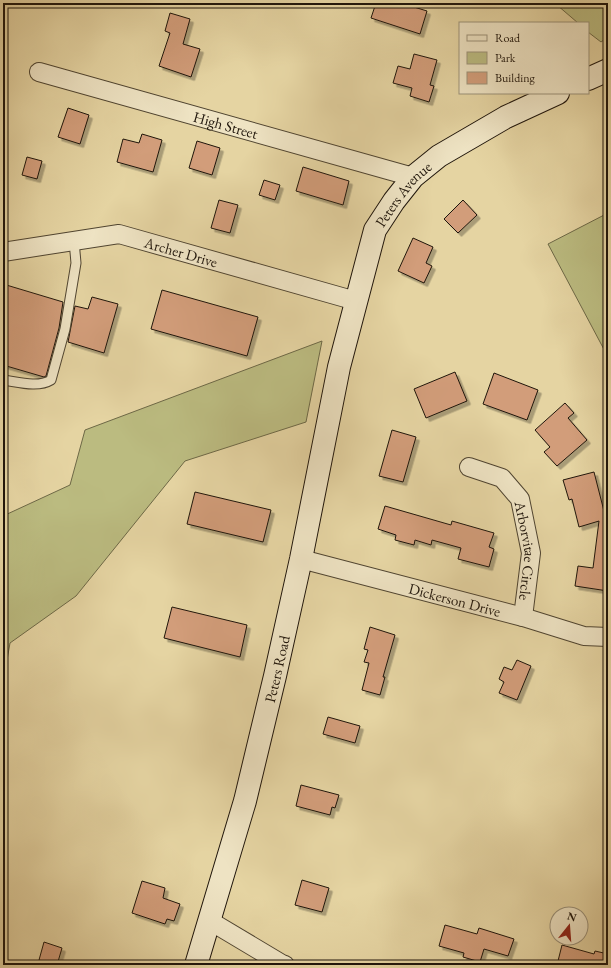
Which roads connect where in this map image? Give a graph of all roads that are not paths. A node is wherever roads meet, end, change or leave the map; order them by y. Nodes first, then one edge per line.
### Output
1 (608, 70) edge
2 (40, 72) dead end
3 (589, 79) edge
4 (556, 94) edge
5 (413, 177) junction
6 (74, 241) junction
7 (3, 252) edge
8 (356, 301) junction
9 (339, 368) joint
10 (3, 380) edge
11 (469, 467) dead end
12 (301, 559) junction
13 (524, 617) junction
14 (608, 637) edge
15 (210, 921) junction
16 (196, 965) edge
17 (285, 965) edge

1 - 3 street
2 - 5 street, High Street
4 - 5 street, Peters Avenue
5 - 8 street, Peters Avenue
6 - 7 street, Archer Drive
6 - 8 street, Archer Drive
6 - 10 lane
8 - 9 street, Peters Avenue
9 - 12 street, Peters Road
11 - 13 street, Arborvitae Circle
12 - 13 street, Dickerson Drive
12 - 15 street, Peters Road
13 - 14 street, Dickerson Drive
15 - 16 street, Peters Road
15 - 17 street

